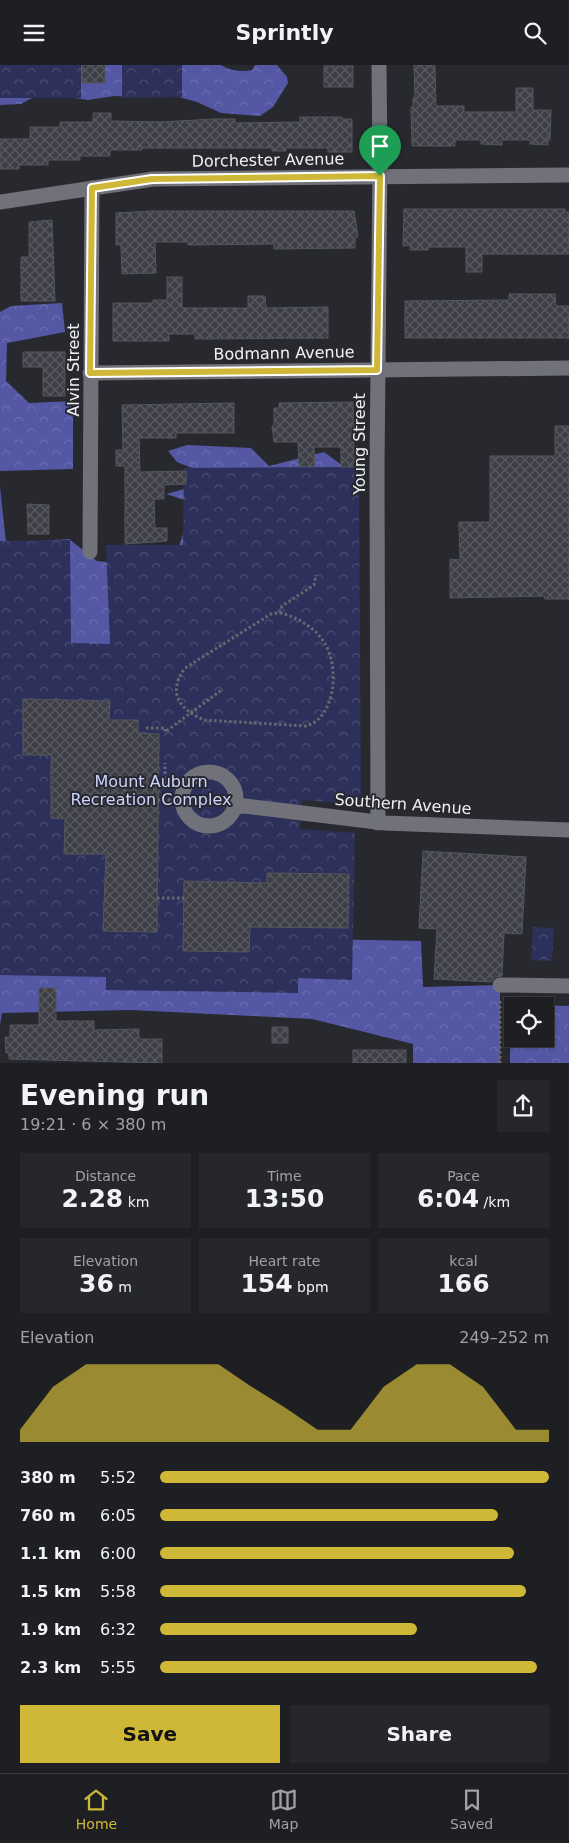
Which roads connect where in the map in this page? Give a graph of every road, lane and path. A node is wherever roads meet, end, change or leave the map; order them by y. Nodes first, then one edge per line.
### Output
1 (379, 65) edge
2 (569, 175) edge
3 (380, 176) junction
4 (92, 188) junction
5 (0, 202) edge
6 (569, 368) edge
7 (377, 370) junction
8 (90, 373) junction
9 (90, 552) dead end
10 (316, 575) dead end
11 (280, 613) junction
12 (223, 689) dead end
13 (189, 713) junction
14 (146, 728) dead end
15 (165, 763) dead end
16 (165, 789) dead end
17 (158, 800) dead end
18 (182, 800) junction
19 (235, 807) junction
20 (378, 823) junction
21 (569, 830) edge
22 (156, 898) dead end
23 (184, 898) dead end
24 (500, 985) joint
25 (569, 986) edge
26 (500, 1063) edge

1 - 3 street, Young Street
2 - 3 street, Dorchester Avenue
3 - 4 street, Dorchester Avenue
3 - 7 street, Young Street
4 - 5 street, Dorchester Avenue
4 - 8 street, Alvin Street
6 - 7 street, Bodmann Avenue
7 - 8 street, Bodmann Avenue
7 - 20 street, Young Street
8 - 9 street, Alvin Street
10 - 11 path
11 - 13 path
11 - 13 path
12 - 13 path
13 - 14 path
15 - 16 path
17 - 18 path
18 - 19 street
18 - 19 street
19 - 20 street, Southern Avenue
20 - 21 street, Southern Avenue
22 - 23 path
24 - 25 street
24 - 26 path

